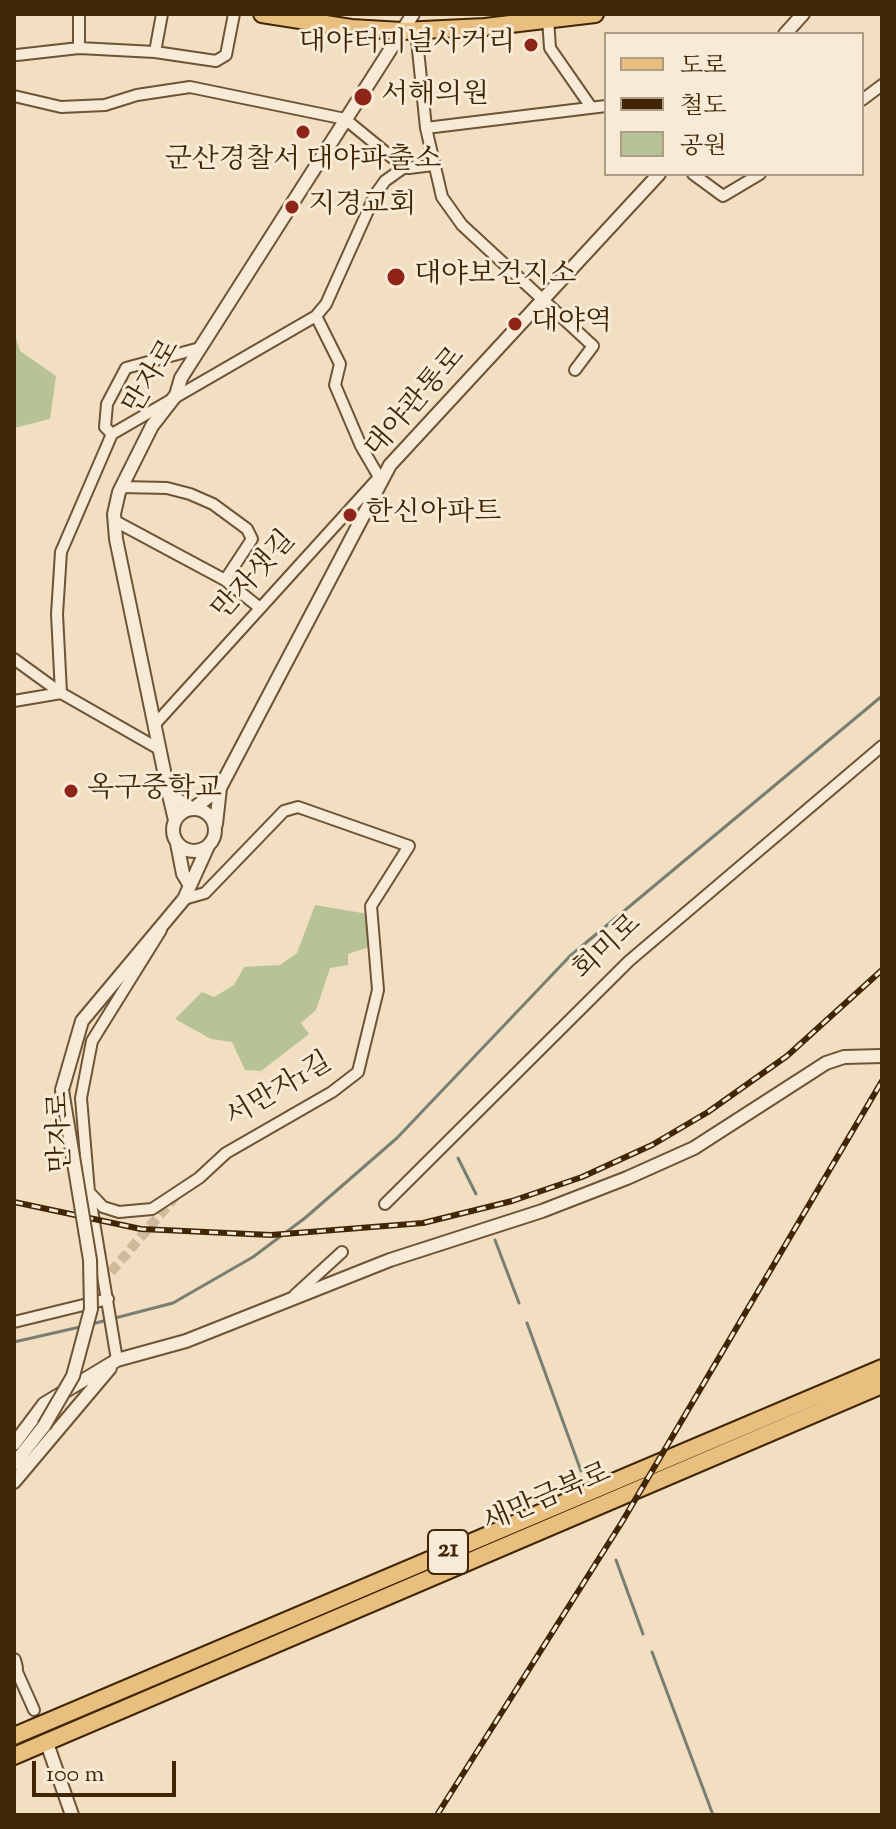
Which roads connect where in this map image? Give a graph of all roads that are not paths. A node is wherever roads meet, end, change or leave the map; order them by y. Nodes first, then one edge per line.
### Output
1 (79, 14) edge
2 (162, 14) edge
3 (234, 14) edge
4 (262, 14) edge
5 (595, 14) edge
6 (803, 14) edge
7 (297, 16) edge
8 (548, 19) junction
9 (410, 25) edge
10 (787, 32) edge
11 (79, 48) junction
12 (155, 52) junction
13 (17, 55) dead end
14 (882, 85) edge
15 (14, 96) edge
16 (864, 98) edge
17 (604, 106) edge
18 (591, 107) junction
19 (345, 119) junction
20 (426, 128) junction
21 (433, 165) junction
22 (406, 166) junction
23 (657, 176) edge
24 (696, 176) edge
25 (757, 176) edge
26 (544, 298) junction
27 (316, 316) junction
28 (200, 348) junction
29 (575, 370) dead end
30 (176, 395) junction
31 (112, 434) junction
32 (390, 465) junction
33 (379, 477) junction
34 (121, 487) junction
35 (115, 521) junction
36 (225, 580) junction
37 (260, 608) junction
38 (14, 659) edge
39 (61, 693) junction
40 (14, 701) edge
41 (157, 722) junction
42 (882, 746) edge
43 (159, 749) junction
44 (220, 788) junction
45 (169, 795) junction
46 (193, 809) junction
47 (175, 820) junction
48 (216, 827) junction
49 (177, 843) junction
50 (208, 846) junction
51 (189, 884) junction
52 (184, 899) junction
53 (164, 924) junction
54 (882, 1056) edge
55 (190, 1181) junction
56 (89, 1192) junction
57 (175, 1197) tunnel mouth
58 (385, 1204) dead end
59 (342, 1252) dead end
60 (111, 1272) tunnel mouth
61 (105, 1283) junction
62 (109, 1305) junction
63 (285, 1305) junction
64 (14, 1322) edge
65 (117, 1360) junction
66 (882, 1368) edge
67 (882, 1387) edge
68 (814, 1406) junction
69 (14, 1444) edge
70 (14, 1464) edge
71 (14, 1482) edge
72 (15, 1664) edge
73 (34, 1710) dead end
74 (14, 1736) edge
75 (49, 1749) dead end
76 (14, 1756) edge
77 (72, 1815) edge

1 - 11 street
2 - 12 street
3 - 12 street
4 - 7 main road
5 - 8 main road
6 - 10 street
7 - 9 main road
8 - 9 main road
8 - 18 street
9 - 19 street, 만자로
9 - 20 street
11 - 12 street
11 - 13 street
14 - 16 street
15 - 19 street
17 - 18 street
18 - 20 street
19 - 22 street
19 - 28 street, 만자로
20 - 21 street
21 - 22 street
21 - 26 street
22 - 27 street
23 - 26 street, 대야관통로
24 - 25 street
26 - 29 street
26 - 32 street, 대야관통로
27 - 30 street
27 - 33 street
28 - 30 street, 만자로
28 - 31 street
30 - 31 street
30 - 34 street, 만자로
31 - 39 street
32 - 33 street, 만자샛길
32 - 44 street, 대야관통로
33 - 37 street, 만자샛길
34 - 35 street, 만자로
34 - 36 street
35 - 36 street
35 - 41 street, 만자로
36 - 37 street
37 - 41 street, 만자샛길
38 - 39 street
39 - 40 street
39 - 43 street
41 - 43 street, 만자로
42 - 58 street, 회미로
43 - 45 street, 만자로
44 - 46 street
44 - 48 street
45 - 46 street
45 - 47 street, 만자로
46 - 47 street
46 - 48 street
47 - 49 street
48 - 50 street
49 - 50 street
49 - 51 street
50 - 51 street, 만자로
51 - 52 street, 만자로
52 - 53 street, 만자로
52 - 55 street, 서만자1길
53 - 56 street, 만자로
53 - 70 street, 만자로, bridge
54 - 63 street
55 - 56 street, 서만자1길
55 - 57 street, 서만자1길
56 - 61 street, 만자로
59 - 63 street
60 - 61 street
61 - 62 street, 만자로
62 - 64 street
62 - 65 street, 만자로
63 - 65 street
65 - 69 street
65 - 71 street
66 - 68 main road
67 - 68 main road
68 - 74 main road, 새만금북로 / 21
68 - 76 main road, 새만금북로 / 21
72 - 73 street
75 - 77 street

